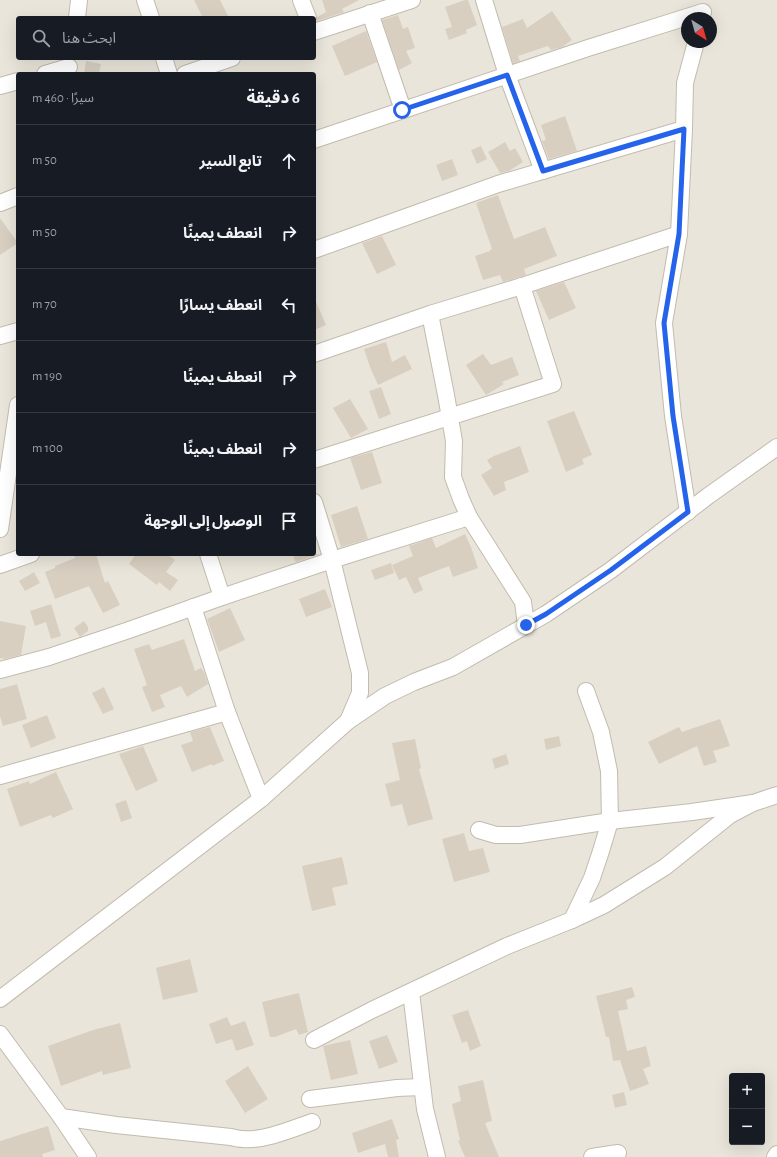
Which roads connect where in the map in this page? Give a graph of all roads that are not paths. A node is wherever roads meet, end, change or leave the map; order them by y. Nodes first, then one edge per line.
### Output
1 (80, 0) edge
2 (145, 0) edge
3 (301, 0) edge
4 (412, 0) edge
5 (484, 0) edge
6 (704, 10) edge
7 (370, 14) junction
8 (77, 16) edge
9 (150, 16) edge
10 (307, 16) edge
11 (316, 31) edge
12 (694, 48) edge
13 (165, 60) edge
14 (226, 60) edge
15 (69, 66) edge
16 (51, 72) edge
17 (168, 72) edge
18 (191, 72) edge
19 (507, 75) junction
20 (16, 82) edge
21 (0, 86) edge
22 (402, 110) junction
23 (684, 129) junction
24 (316, 139) edge
25 (543, 171) junction
26 (16, 197) edge
27 (0, 203) edge
28 (679, 234) junction
29 (316, 249) edge
30 (522, 286) junction
31 (430, 314) junction
32 (16, 332) edge
33 (0, 336) edge
34 (316, 353) edge
35 (16, 416) edge
36 (450, 418) junction
37 (777, 447) edge
38 (10, 451) edge
39 (316, 459) edge
40 (316, 508) edge
41 (688, 512) junction
42 (469, 517) junction
43 (0, 528) edge
44 (25, 556) edge
45 (209, 556) edge
46 (332, 560) junction
47 (0, 565) edge
48 (222, 597) junction
49 (193, 608) junction
50 (526, 625) junction
51 (0, 670) edge
52 (586, 691) dead end
53 (227, 712) junction
54 (348, 721) junction
55 (0, 776) edge
56 (777, 795) edge
57 (261, 799) junction
58 (753, 802) junction
59 (610, 821) junction
60 (479, 830) dead end
61 (572, 920) junction
62 (411, 992) junction
63 (0, 999) edge
64 (0, 1034) edge
65 (314, 1040) dead end
66 (422, 1087) junction
67 (310, 1099) dead end
68 (61, 1117) junction
69 (312, 1122) dead end
70 (618, 1153) dead end
71 (777, 1154) edge
72 (88, 1157) edge
73 (437, 1157) edge
74 (592, 1157) edge
75 (775, 1157) edge

1 - 8 street
2 - 9 street
3 - 10 street
4 - 7 street
5 - 19 street
6 - 19 street
7 - 11 street
7 - 22 street
12 - 23 street
13 - 17 street
14 - 18 street
15 - 16 street
19 - 22 street
19 - 25 street
20 - 21 street
22 - 24 street
23 - 25 street
23 - 28 street
25 - 29 street
26 - 27 street
28 - 30 street
28 - 41 street
30 - 31 street
30 - 36 street
31 - 34 street
31 - 36 street
32 - 33 street
35 - 38 street
36 - 39 street
36 - 42 street
37 - 41 street
38 - 43 street
40 - 46 street
41 - 50 street
42 - 46 street
42 - 50 street
44 - 47 street
45 - 48 street
46 - 48 street
46 - 54 street
48 - 49 street
49 - 51 street
49 - 53 street
50 - 54 street
52 - 59 street
53 - 55 street
53 - 57 street
54 - 57 street
56 - 58 street
57 - 63 street
58 - 59 street
58 - 61 street
59 - 60 street
59 - 61 street
61 - 62 street
62 - 65 street
62 - 66 street
64 - 68 street
66 - 67 street
66 - 73 street
68 - 69 street
68 - 72 street
70 - 74 street
71 - 75 street

